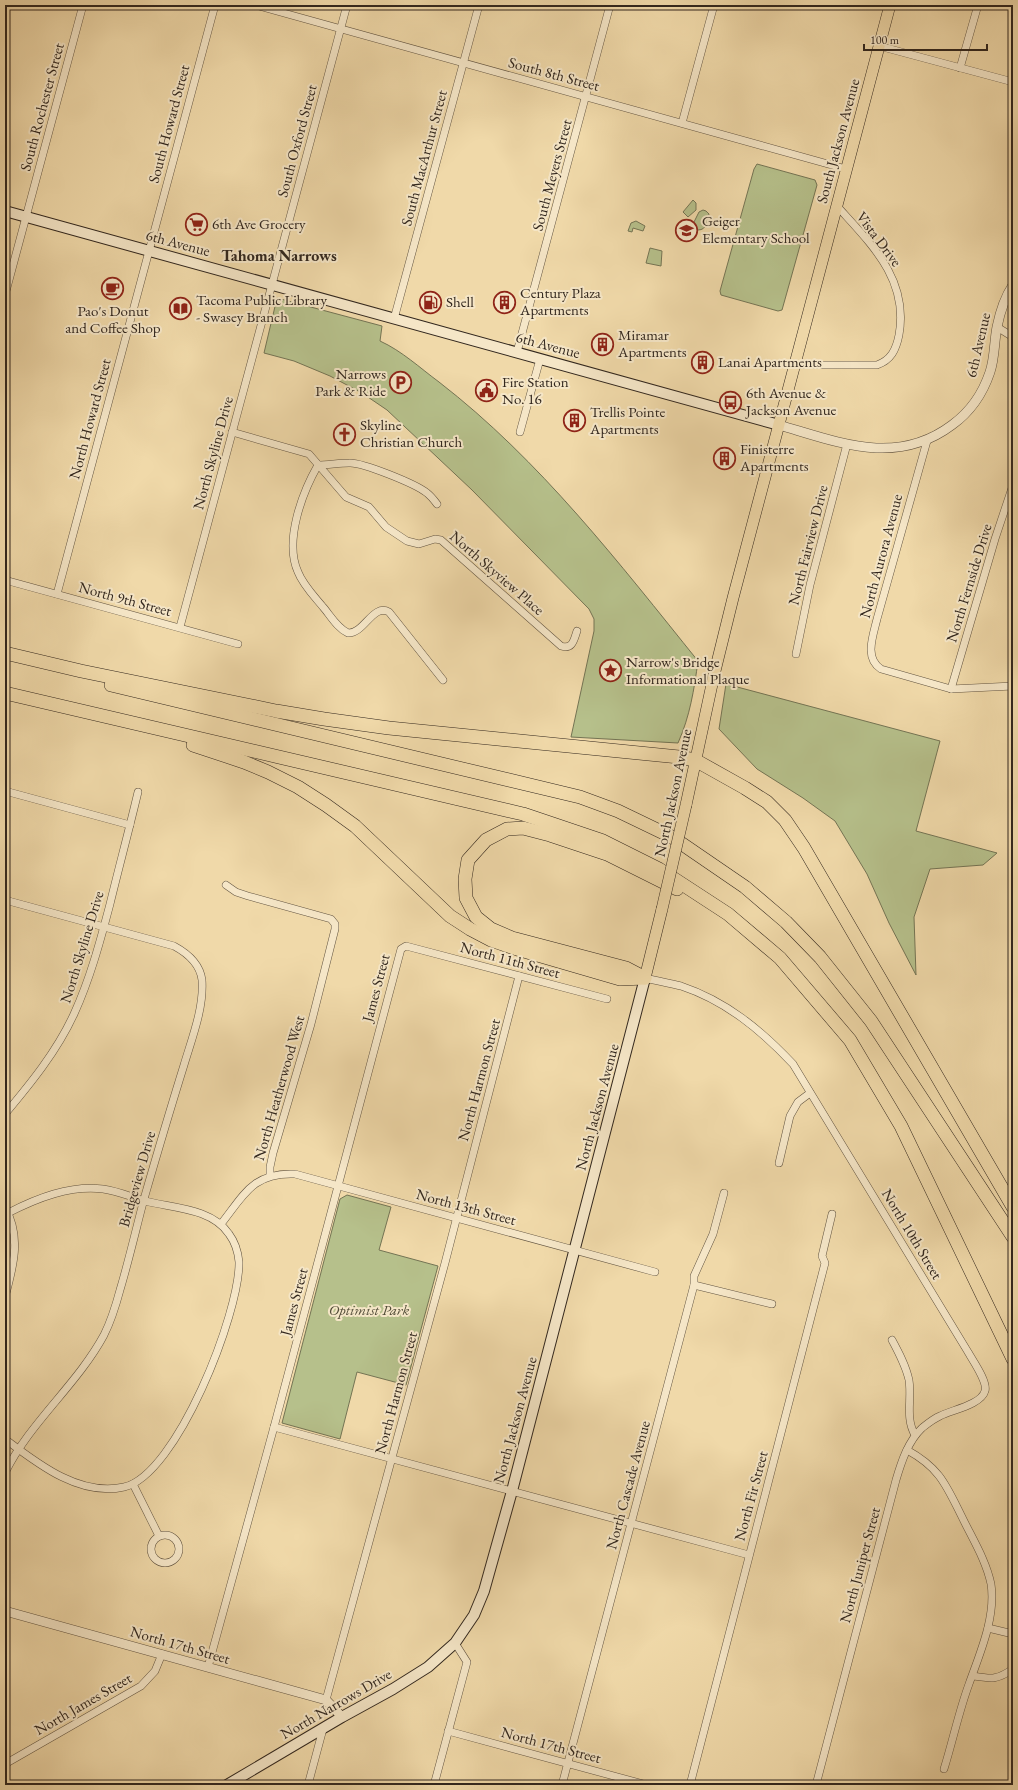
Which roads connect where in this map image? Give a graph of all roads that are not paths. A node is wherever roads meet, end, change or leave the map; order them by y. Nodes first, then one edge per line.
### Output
1 (83, 5) edge
2 (215, 5) edge
3 (255, 5) edge
4 (347, 5) edge
5 (478, 5) edge
6 (610, 5) edge
7 (714, 5) edge
8 (890, 5) edge
9 (978, 5) edge
10 (340, 28) junction
11 (879, 46) junction
12 (463, 62) junction
13 (960, 68) junction
14 (1013, 82) edge
15 (586, 96) junction
16 (682, 123) junction
17 (846, 169) junction
18 (837, 206) junction
19 (5, 211) edge
20 (26, 217) junction
21 (149, 251) junction
22 (1013, 284) edge
23 (272, 285) junction
24 (5, 295) edge
25 (394, 318) junction
26 (997, 327) junction
27 (1013, 337) edge
28 (517, 352) junction
29 (540, 359) junction
30 (794, 365) junction
31 (779, 425) junction
32 (232, 432) junction
33 (520, 432) dead end
34 (926, 441) junction
35 (847, 444) junction
36 (318, 465) junction
37 (1013, 485) edge
38 (438, 504) dead end
39 (5, 580) edge
40 (57, 594) junction
41 (180, 627) junction
42 (578, 630) dead end
43 (238, 644) dead end
44 (5, 653) edge
45 (796, 654) dead end
46 (5, 659) edge
47 (443, 680) dead end
48 (1013, 686) edge
49 (951, 688) junction
50 (5, 693) edge
51 (120, 720) junction
52 (695, 760) junction
53 (5, 791) edge
54 (138, 792) dead end
55 (130, 825) junction
56 (226, 885) dead end
57 (5, 900) edge
58 (728, 914) junction
59 (103, 928) junction
60 (406, 946) joint
61 (519, 976) junction
62 (645, 978) junction
63 (607, 999) dead end
64 (810, 1092) junction
65 (5, 1114) edge
66 (779, 1163) dead end
67 (270, 1176) junction
68 (338, 1185) junction
69 (724, 1193) dead end
70 (144, 1200) junction
71 (1013, 1207) edge
72 (7, 1210) edge
73 (832, 1214) dead end
74 (456, 1218) junction
75 (221, 1224) junction
76 (1013, 1237) edge
77 (575, 1250) junction
78 (655, 1272) dead end
79 (694, 1285) junction
80 (5, 1297) edge
81 (772, 1304) dead end
82 (892, 1340) dead end
83 (1013, 1359) edge
84 (984, 1392) joint
85 (274, 1427) junction
86 (915, 1435) junction
87 (5, 1439) edge
88 (18, 1449) junction
89 (907, 1450) junction
90 (391, 1458) junction
91 (5, 1473) edge
92 (133, 1484) junction
93 (512, 1491) junction
94 (632, 1523) junction
95 (159, 1536) dead end
96 (749, 1555) junction
97 (5, 1611) edge
98 (988, 1628) junction
99 (1013, 1634) edge
100 (455, 1642) junction
101 (162, 1654) junction
102 (208, 1667) junction
103 (1013, 1669) edge
104 (973, 1676) junction
105 (326, 1700) junction
106 (342, 1717) junction
107 (323, 1729) junction
108 (448, 1731) junction
109 (5, 1764) edge
110 (567, 1764) junction
111 (944, 1769) dead end
112 (227, 1785) edge
113 (308, 1785) edge
114 (434, 1785) edge
115 (562, 1785) edge
116 (647, 1785) edge
117 (690, 1785) edge
118 (816, 1785) edge

1 - 20 street, South Rochester Street
2 - 21 street, South Howard Street
3 - 10 street, South 8th Street
4 - 10 street, South Oxford Street
5 - 12 street, South MacArthur Street
6 - 15 street, South Meyers Street
7 - 16 street
8 - 11 main road, South Jackson Avenue
9 - 13 street
10 - 12 street, South 8th Street
10 - 23 street, South Oxford Street
11 - 13 street
11 - 17 main road, South Jackson Avenue
12 - 15 street, South 8th Street
12 - 25 street, South MacArthur Street
13 - 14 street
15 - 16 street, South 8th Street
15 - 28 street, South Meyers Street
16 - 17 street, South 8th Street
17 - 18 main road, South Jackson Avenue
18 - 30 main road, South Jackson Avenue
18 - 30 street, Vista Drive
19 - 20 main road, 6th Avenue
20 - 21 main road, 6th Avenue
20 - 24 street, South Rochester Street
21 - 23 main road, 6th Avenue
21 - 40 street, North Howard Street
22 - 26 street, 6th Avenue
23 - 25 main road, 6th Avenue
23 - 32 street, North Skyline Drive
25 - 28 main road, 6th Avenue
26 - 27 street
26 - 34 street, 6th Avenue
28 - 29 main road, 6th Avenue
29 - 31 main road, 6th Avenue
29 - 33 street
30 - 31 main road, South Jackson Avenue
31 - 35 street, 6th Avenue
31 - 52 main road, North Jackson Avenue
32 - 36 street, North Skyview Place
32 - 41 street, North Skyline Drive
34 - 35 street, 6th Avenue
34 - 49 street, North Aurora Avenue
35 - 45 street, North Fairview Drive
36 - 38 street
36 - 42 street, North Skyview Place
36 - 47 street
37 - 49 street, North Fernside Drive
39 - 40 street, North 9th Street
40 - 41 street, North 9th Street
41 - 43 street, North 9th Street
44 - 52 highway
46 - 76 highway
48 - 49 street
50 - 51 highway
51 - 58 highway
51 - 62 highway
52 - 62 main road, North Jackson Avenue, bridge
52 - 71 highway
53 - 55 street
54 - 55 street, North Skyline Drive
55 - 59 street, North Skyline Drive
56 - 67 street, North Heatherwood West
57 - 59 street
58 - 62 highway
58 - 83 highway
59 - 65 street, North Skyline Drive
59 - 70 street, Bridgeview Drive
60 - 61 street, North 11th Street
60 - 68 street, James Street
61 - 63 street, North 11th Street
61 - 74 street, North Harmon Street
62 - 64 street, North 10th Street
62 - 77 main road, North Jackson Avenue
64 - 66 street
64 - 84 street, North 10th Street
67 - 68 street, North 13th Street
67 - 75 street, North Heatherwood West
68 - 74 street, North 13th Street
68 - 85 street, James Street
69 - 79 street, North Cascade Avenue
70 - 72 street
70 - 75 street
70 - 88 street, Bridgeview Drive
72 - 80 street
73 - 96 street, North Fir Street
74 - 77 street, North 13th Street
74 - 90 street, North Harmon Street
75 - 92 street
77 - 78 street, North 13th Street
77 - 93 main road, North Jackson Avenue
79 - 81 street
79 - 94 street, North Cascade Avenue
82 - 86 street
84 - 86 street, North Juniper Street
85 - 90 street
85 - 102 street, James Street
86 - 89 street, North Juniper Street
87 - 88 street
88 - 91 street, Bridgeview Drive
88 - 92 street
89 - 98 street
89 - 118 street, North Juniper Street
90 - 93 street
90 - 105 street, North Harmon Street
92 - 95 street
93 - 94 street
93 - 100 main road, North Jackson Avenue
94 - 96 street
94 - 110 street, North Cascade Avenue
96 - 117 street, North Fir Street
97 - 101 street, North 17th Street
98 - 99 street
98 - 104 street
100 - 106 main road, North Narrows Drive
100 - 108 street
101 - 102 street, North 17th Street
101 - 109 street, North James Street
102 - 105 street, North 17th Street
103 - 104 street
104 - 111 street
105 - 106 street
106 - 107 main road, North Narrows Drive
107 - 112 main road, North Narrows Drive
107 - 113 street
108 - 110 street, North 17th Street
108 - 114 street
110 - 115 street, North Cascade Avenue
110 - 116 street, North 17th Street

